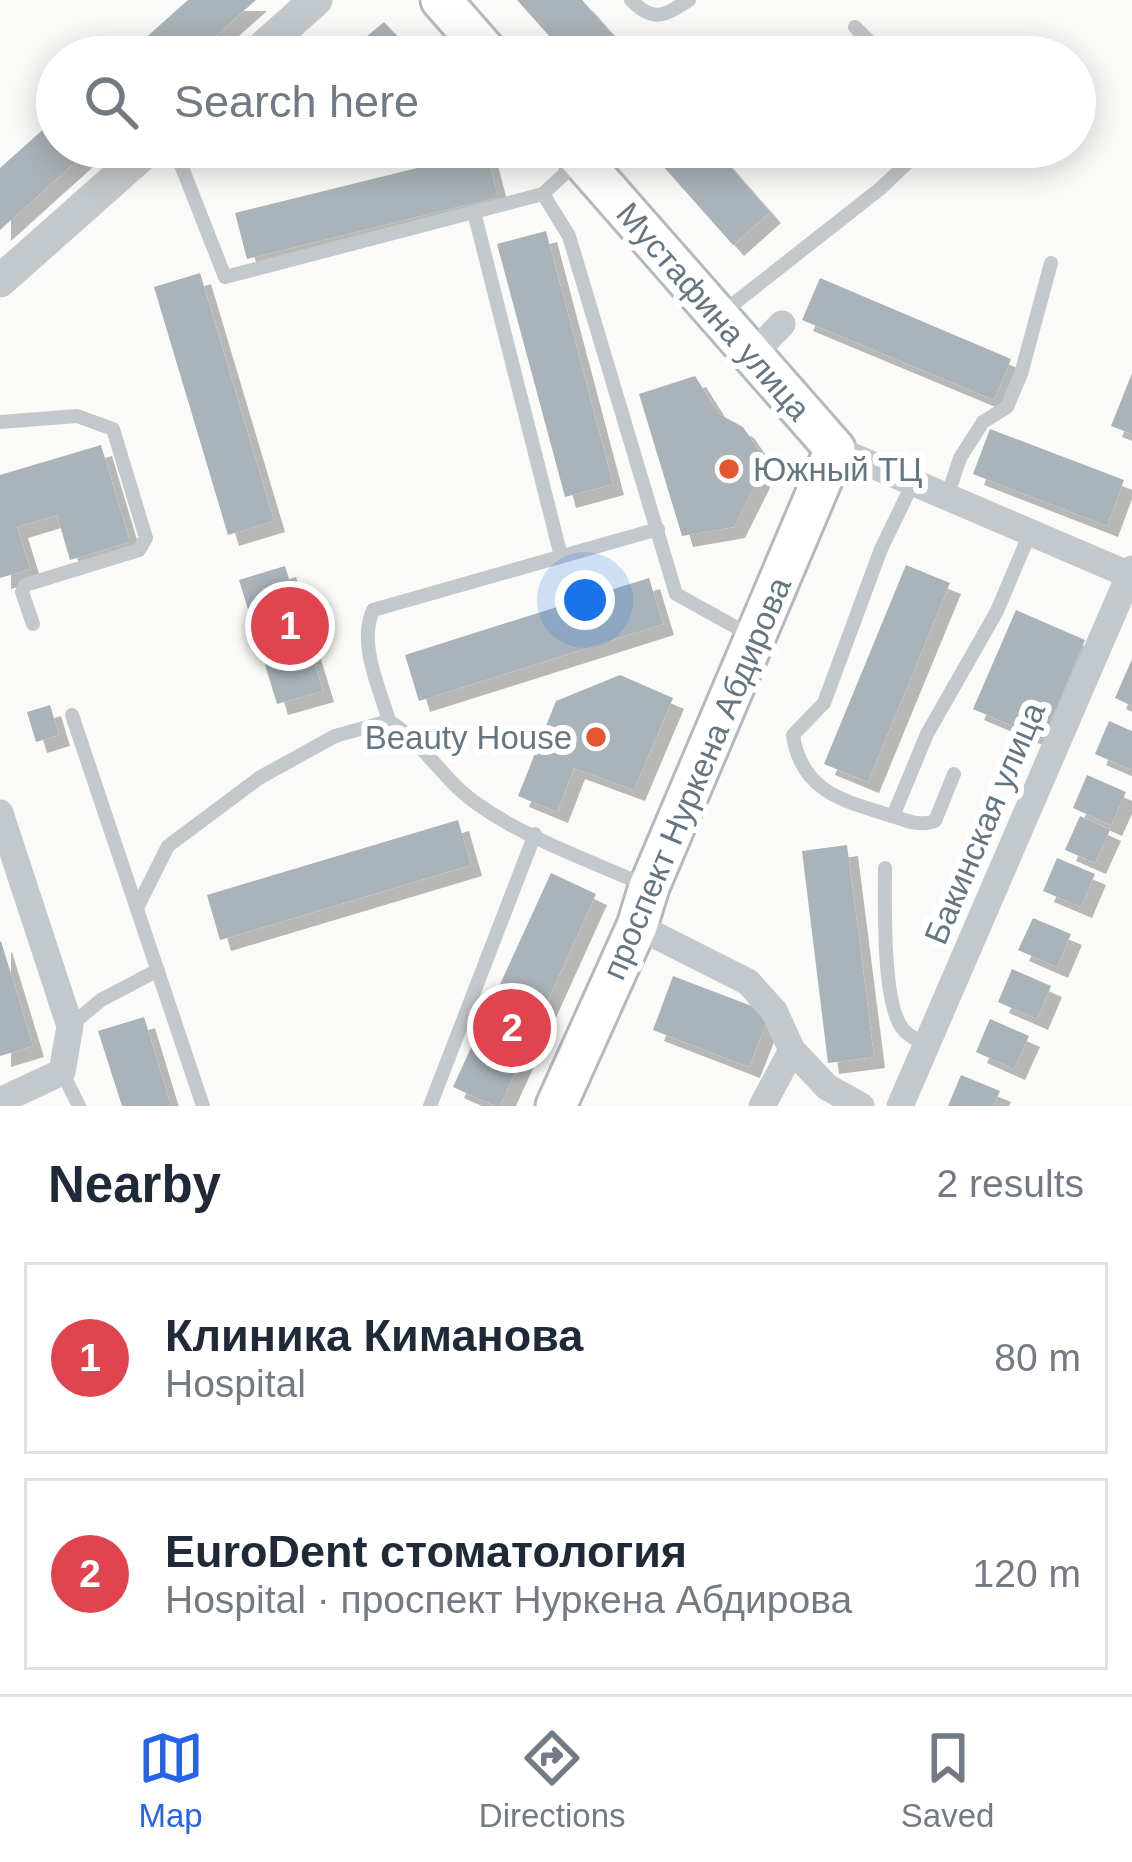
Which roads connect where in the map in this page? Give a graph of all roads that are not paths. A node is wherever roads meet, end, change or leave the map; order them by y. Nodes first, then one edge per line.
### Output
1 (316, 0) edge
2 (441, 0) edge
3 (631, 0) edge
4 (688, 0) edge
5 (855, 27) dead end
6 (276, 36) edge
7 (473, 36) edge
8 (864, 36) edge
9 (127, 168) edge
10 (182, 168) edge
11 (563, 168) edge
12 (588, 168) edge
13 (901, 168) edge
14 (543, 194) junction
15 (474, 212) junction
16 (1052, 263) dead end
17 (0, 280) edge
18 (718, 316) junction
19 (782, 324) dead end
20 (752, 355) junction
21 (0, 422) edge
22 (835, 449) junction
23 (913, 483) junction
24 (947, 497) junction
25 (658, 529) junction
26 (1030, 533) junction
27 (561, 556) junction
28 (1132, 574) edge
29 (33, 624) dead end
30 (754, 638) junction
31 (72, 715) dead end
32 (388, 721) junction
33 (954, 774) dead end
34 (0, 812) edge
35 (893, 816) junction
36 (535, 834) junction
37 (885, 868) dead end
38 (649, 886) junction
39 (137, 908) junction
40 (637, 926) junction
41 (158, 970) junction
42 (70, 1026) junction
43 (928, 1044) junction
44 (792, 1050) junction
45 (62, 1072) junction
46 (0, 1101) edge
47 (79, 1106) edge
48 (203, 1106) edge
49 (430, 1106) edge
50 (556, 1106) edge
51 (762, 1106) edge
52 (861, 1106) edge
53 (900, 1106) edge

1 - 6 street
2 - 7 main road
3 - 4 lane
5 - 8 lane
9 - 17 street
10 - 15 lane
11 - 14 lane
12 - 18 main road, Мустафина улица
13 - 18 lane
14 - 15 lane
14 - 25 lane
15 - 27 lane
16 - 24 lane
18 - 20 main road, Мустафина улица
19 - 20 street
20 - 22 main road, Мустафина улица
21 - 29 lane
22 - 23 street, Мустафина улица
22 - 30 main road, проспект Нуркена Абдирова
23 - 24 street, Мустафина улица
23 - 35 lane
24 - 26 street, Мустафина улица
25 - 27 lane
25 - 30 lane
26 - 28 street, Мустафина улица
26 - 35 lane
27 - 32 lane
28 - 43 street, Бакинская улица
30 - 38 main road, проспект Нуркена Абдирова
31 - 39 lane
32 - 36 lane
32 - 39 lane
33 - 35 lane
34 - 42 street
36 - 38 lane
36 - 49 lane
37 - 43 lane
38 - 40 main road, проспект Нуркена Абдирова
39 - 41 lane
40 - 44 street
40 - 50 main road, проспект Нуркена Абдирова
41 - 42 lane
41 - 48 lane
42 - 45 street
43 - 53 street, Бакинская улица
44 - 51 street
44 - 52 street
45 - 46 street
45 - 47 lane

